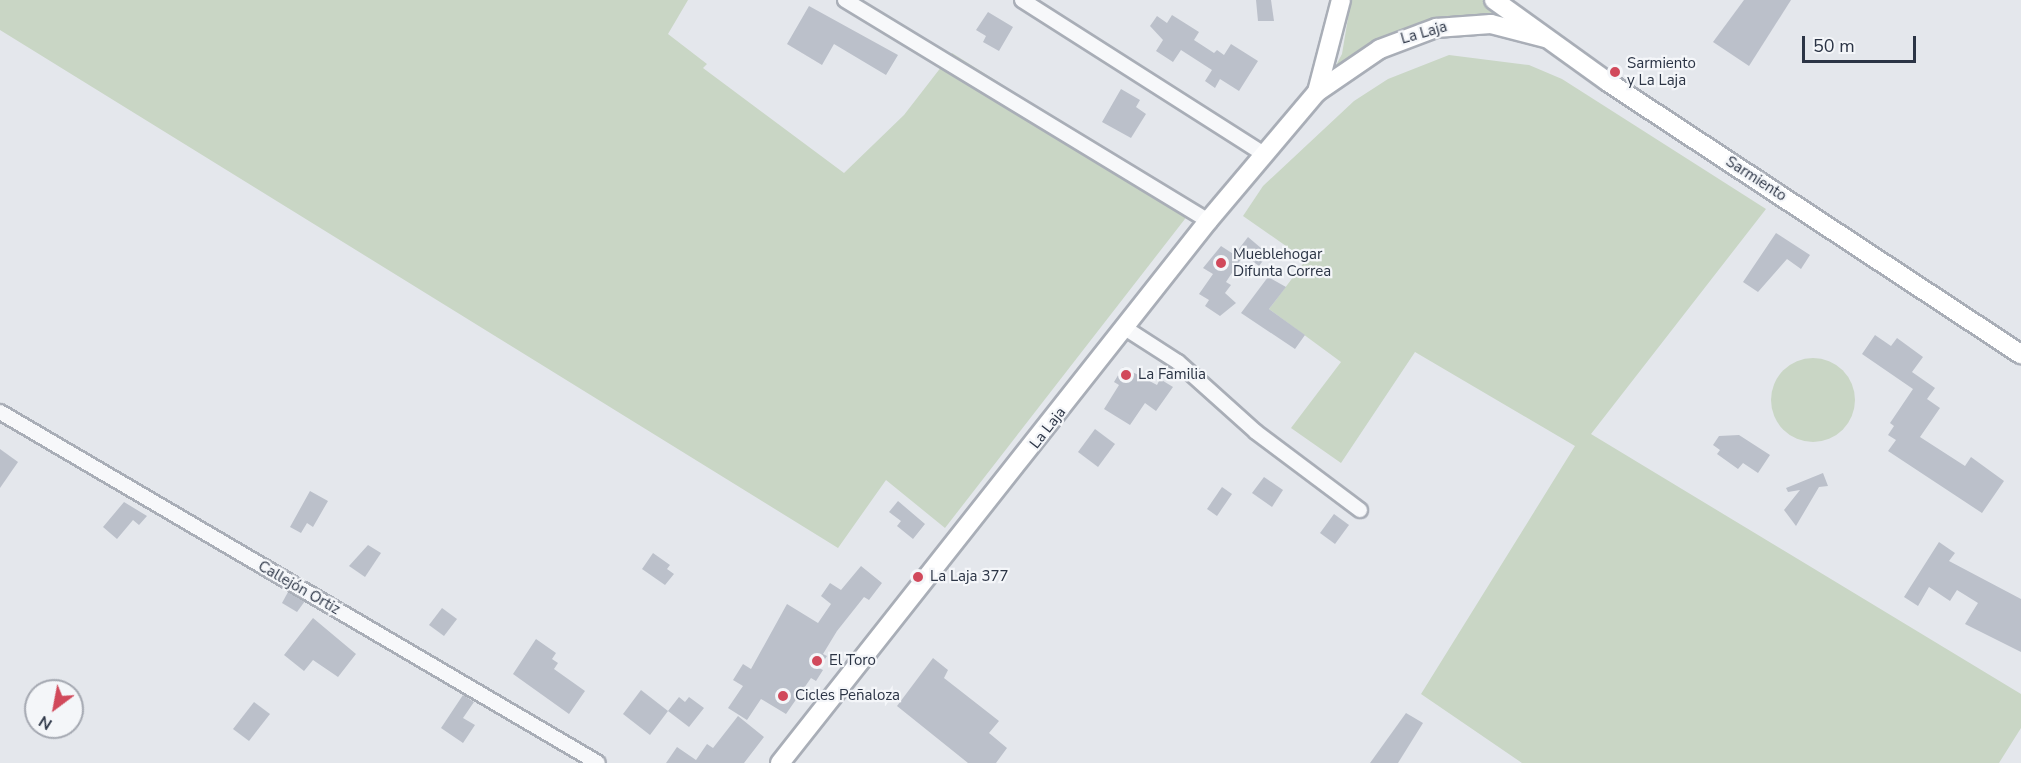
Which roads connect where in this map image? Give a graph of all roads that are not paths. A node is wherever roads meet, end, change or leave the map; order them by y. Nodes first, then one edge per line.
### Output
1 (845, 0) edge
2 (1022, 0) edge
3 (1341, 0) edge
4 (1494, 0) edge
5 (1545, 38) junction
6 (1317, 92) junction
7 (1265, 155) junction
8 (1208, 222) junction
9 (1125, 328) junction
10 (2021, 354) edge
11 (0, 412) edge
12 (1360, 510) dead end
13 (598, 763) edge
14 (780, 763) edge

1 - 8 street
2 - 7 street
3 - 6 main road, La Laja
4 - 5 main road, Sarmiento
5 - 6 main road, La Laja
5 - 10 main road, Sarmiento
6 - 7 main road, La Laja
7 - 8 main road, La Laja
8 - 9 main road, La Laja
9 - 12 street
9 - 14 main road, La Laja
11 - 13 street, Callejón Ortiz

